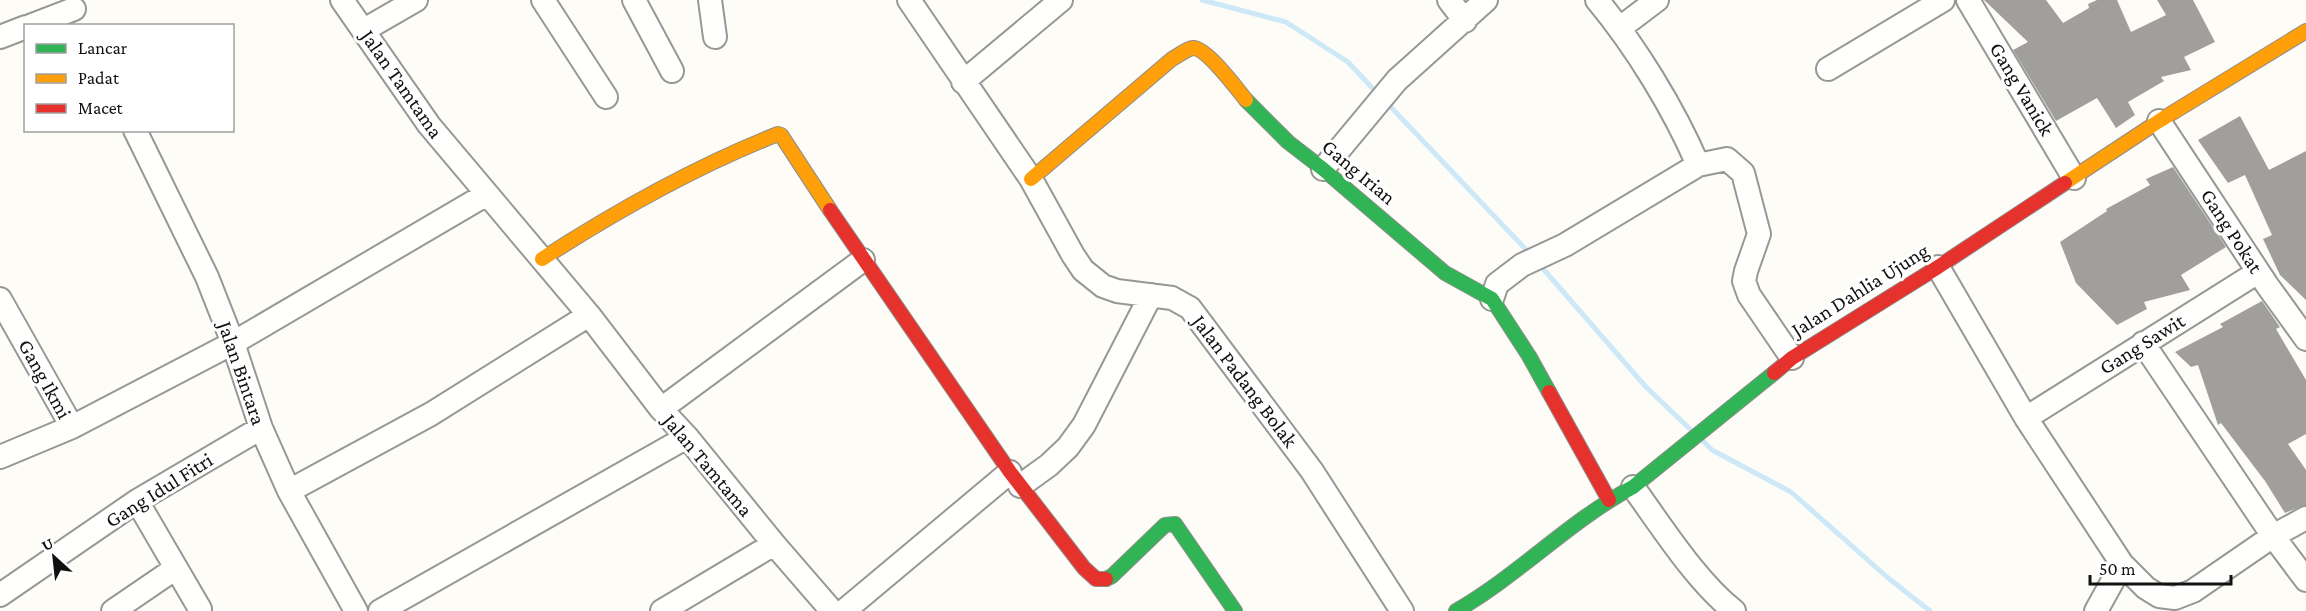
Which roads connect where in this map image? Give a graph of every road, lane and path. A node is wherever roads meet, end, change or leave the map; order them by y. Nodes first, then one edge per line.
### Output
1 (342, 0) edge
2 (416, 0) edge
3 (543, 0) edge
4 (634, 0) edge
5 (710, 0) edge
6 (909, 0) edge
7 (1061, 0) edge
8 (1449, 0) edge
9 (1486, 0) edge
10 (1597, 0) edge
11 (1657, 0) edge
12 (1943, 0) edge
13 (1968, 0) edge
14 (76, 11) edge
15 (1465, 21) junction
16 (36, 24) edge
17 (24, 28) edge
18 (1620, 28) junction
19 (364, 30) junction
20 (2306, 31) edge
21 (0, 37) edge
22 (714, 37) dead end
23 (1828, 69) dead end
24 (672, 71) dead end
25 (963, 82) junction
26 (606, 97) dead end
27 (2159, 121) junction
28 (136, 132) edge
29 (1698, 165) junction
30 (1323, 169) junction
31 (2074, 178) junction
32 (1031, 179) junction
33 (487, 194) junction
34 (542, 259) junction
35 (862, 260) junction
36 (1938, 267) junction
37 (2259, 272) junction
38 (1151, 295) junction
39 (0, 299) edge
40 (1492, 299) junction
41 (589, 315) junction
42 (2306, 339) edge
43 (2143, 343) junction
44 (233, 344) junction
45 (1792, 358) junction
46 (661, 409) junction
47 (2026, 418) junction
48 (72, 427) junction
49 (261, 428) junction
50 (687, 436) junction
51 (0, 457) edge
52 (1015, 479) junction
53 (1633, 487) junction
54 (289, 491) junction
55 (1609, 500) junction
56 (137, 501) junction
57 (2306, 518) edge
58 (2273, 536) junction
59 (774, 544) junction
60 (2122, 564) junction
61 (176, 568) junction
62 (2306, 580) edge
63 (0, 595) edge
64 (2174, 604) edge
65 (200, 609) dead end
66 (113, 611) edge
67 (356, 611) edge
68 (380, 611) edge
69 (662, 611) edge
70 (832, 611) edge
71 (844, 611) edge
72 (1235, 611) edge
73 (1402, 611) edge
74 (1456, 611) edge
75 (1734, 611) edge
76 (2096, 611) edge

1 - 19 street, Jalan Tamtama
2 - 19 street
3 - 26 street
4 - 24 street
5 - 22 street
6 - 25 street, Jalan Padang Bolak
7 - 25 street
8 - 15 street
9 - 15 street
10 - 18 street
11 - 18 street
12 - 23 street
13 - 31 street, Gang Vanick
14 - 16 street
15 - 30 street
17 - 21 street
18 - 29 street
19 - 33 street, Jalan Tamtama
20 - 27 street, Jalan Dahlia Ujung
25 - 32 street, Jalan Padang Bolak
27 - 31 street, Jalan Dahlia Ujung
27 - 37 street, Gang Pokat
28 - 44 street, Jalan Bintara
29 - 40 street
29 - 45 street
30 - 32 street, Gang Irian
30 - 40 street, Gang Irian
31 - 36 street, Jalan Dahlia Ujung
32 - 38 street, Jalan Padang Bolak
33 - 34 street, Jalan Tamtama
33 - 44 street
34 - 35 street
34 - 41 street, Jalan Tamtama
35 - 46 street
35 - 52 street
36 - 45 street, Jalan Dahlia Ujung
36 - 47 street
37 - 42 street, Gang Pokat
37 - 43 street, Gang Sawit
38 - 52 street
38 - 73 street, Jalan Padang Bolak
39 - 48 street, Gang Ikmi
40 - 55 street, Gang Irian
41 - 46 street, Jalan Tamtama
41 - 54 street
43 - 47 street, Gang Sawit
43 - 58 street
44 - 48 street
44 - 49 street, Jalan Bintara
45 - 53 street, Jalan Dahlia Ujung
46 - 50 street, Jalan Tamtama
47 - 60 street
48 - 51 street
49 - 54 street, Jalan Bintara
49 - 56 street, Gang Idul Fitri
50 - 59 street, Jalan Tamtama
50 - 68 street
52 - 71 street
52 - 72 street
53 - 55 street, Jalan Dahlia Ujung
53 - 75 street
54 - 67 street, Jalan Bintara
55 - 74 street, Jalan Dahlia Ujung
56 - 61 street
56 - 63 street, Gang Idul Fitri
57 - 58 street
58 - 62 street
58 - 64 street
59 - 69 street
59 - 70 street, Jalan Tamtama
60 - 64 street
60 - 76 street
61 - 65 street
61 - 66 street

